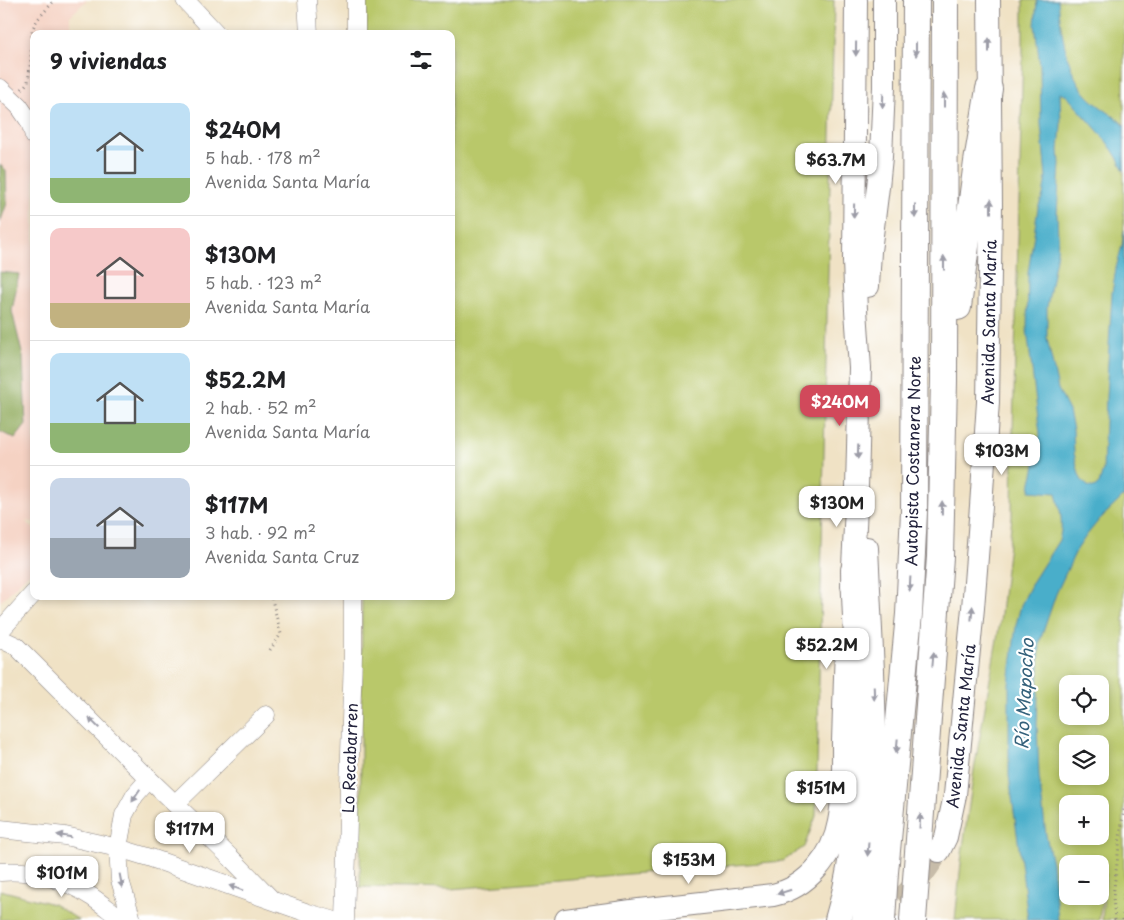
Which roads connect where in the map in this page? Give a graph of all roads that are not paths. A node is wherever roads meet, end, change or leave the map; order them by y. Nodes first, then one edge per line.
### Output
1 (185, 0) edge
2 (307, 0) edge
3 (356, 0) edge
4 (856, 0) edge
5 (884, 0) edge
6 (916, 0) edge
7 (945, 0) edge
8 (989, 0) edge
9 (213, 30) edge
10 (309, 30) edge
11 (356, 30) edge
12 (0, 88) edge
13 (989, 89) junction
14 (30, 122) edge
15 (860, 368) junction
16 (944, 381) junction
17 (857, 487) junction
18 (854, 570) junction
19 (30, 597) edge
20 (353, 600) edge
21 (0, 631) edge
22 (0, 640) edge
23 (266, 715) dead end
24 (149, 779) junction
25 (175, 804) junction
26 (0, 829) edge
27 (118, 848) junction
28 (939, 851) tunnel mouth
29 (916, 870) junction
30 (0, 872) edge
31 (272, 900) junction
32 (645, 915) edge
33 (847, 915) edge
34 (123, 920) edge
35 (132, 920) edge
36 (332, 920) edge
37 (345, 920) edge
38 (566, 920) edge
39 (882, 920) edge
40 (913, 920) edge
41 (919, 920) edge

1 - 9 street
2 - 10 street
3 - 11 street
4 -> 15 main road
5 -> 15 main road
6 -> 39 highway, Autopista Costanera Norte
16 -> 7 highway, Autopista Costanera Norte
13 -> 8 main road, Avenida Santa María
12 - 14 street
13 - 16 highway
28 -> 13 main road, Avenida Santa María
15 -> 17 main road
29 -> 16 highway, Autopista Costanera Norte
17 - 18 main road
17 -> 33 main road
18 -> 32 main road
18 - 33 highway
19 - 21 street
20 - 37 street, Lo Recabarren
24 -> 22 street
23 - 25 street
24 - 25 street
24 -> 27 street
25 - 31 street
27 -> 26 street
31 -> 27 street
27 -> 35 street
29 - 40 highway, Autopista Costanera Norte
29 - 41 highway
30 - 34 street
31 - 36 street
32 - 38 main road

